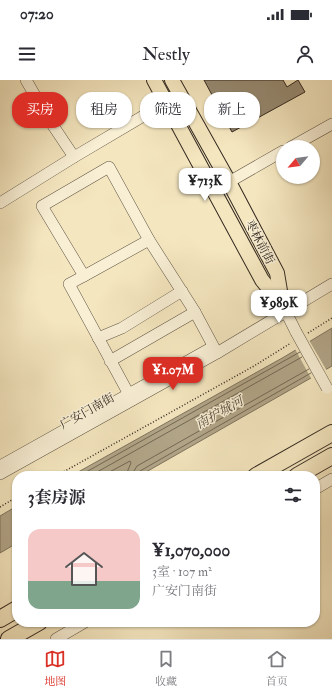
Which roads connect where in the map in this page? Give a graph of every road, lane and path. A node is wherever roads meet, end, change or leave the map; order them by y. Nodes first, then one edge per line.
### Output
1 (26, 80) edge
2 (154, 80) edge
3 (172, 80) edge
4 (161, 92) edge
5 (140, 118) edge
6 (332, 124) edge
7 (181, 128) edge
8 (303, 140) edge
9 (276, 155) edge
10 (74, 157) junction
11 (229, 182) junction
12 (0, 204) edge
13 (149, 240) junction
14 (84, 276) junction
15 (332, 277) edge
16 (332, 284) edge
17 (182, 291) junction
18 (284, 309) junction
19 (195, 312) junction
20 (332, 318) edge
21 (298, 336) junction
22 (98, 338) junction
23 (215, 349) junction
24 (110, 361) junction
25 (327, 388) dead end
26 (130, 397) junction
27 (332, 433) edge
28 (332, 456) edge
29 (0, 466) edge
30 (65, 471) edge
31 (265, 471) edge
32 (306, 471) edge
33 (0, 474) edge
34 (332, 479) edge
35 (320, 486) edge
36 (12, 500) edge
37 (0, 507) edge
38 (12, 612) edge
39 (0, 619) edge
40 (33, 627) edge
41 (80, 627) edge
42 (73, 635) edge
43 (9, 639) edge
44 (56, 639) edge

1 - 10 street
2 - 4 main road, 枣林前街
3 - 11 main road, 枣林前街
5 - 10 street
6 - 8 street
7 - 18 main road, 枣林前街
9 - 11 street
10 - 12 street
11 - 18 main road, 枣林前街
13 - 14 street
13 - 14 street
13 - 17 street
14 - 22 street
15 - 18 street, 广安门南街
16 - 18 street, 广安门南街
17 - 19 street
17 - 22 street
18 - 21 street
18 - 23 street, 广安门南街
19 - 23 street
19 - 24 street
20 - 21 path
21 - 25 street, bridge
21 - 30 path
22 - 24 street
23 - 26 street, 广安门南街
24 - 26 street
26 - 29 street, 广安门南街
26 - 33 street, 广安门南街
27 - 31 highway
28 - 32 highway
34 - 35 street
36 - 37 path
38 - 39 highway
40 - 43 highway
41 - 42 street
42 - 44 street

